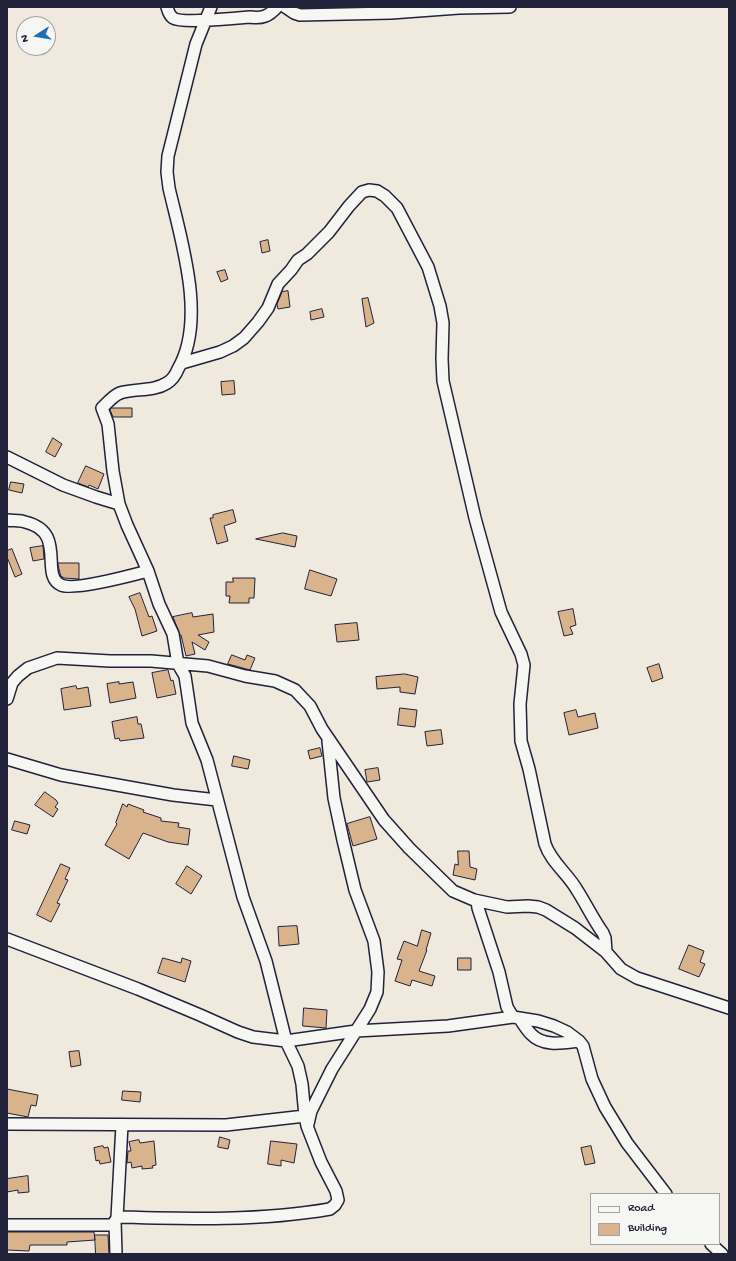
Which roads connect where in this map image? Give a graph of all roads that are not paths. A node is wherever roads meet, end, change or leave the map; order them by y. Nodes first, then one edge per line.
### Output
1 (167, 7) edge
2 (211, 7) edge
3 (277, 7) edge
4 (285, 7) edge
5 (510, 7) edge
6 (459, 8) edge
7 (391, 10) edge
8 (207, 20) junction
9 (182, 364) junction
10 (7, 457) edge
11 (119, 504) junction
12 (7, 520) edge
13 (148, 571) junction
14 (178, 664) junction
15 (7, 699) edge
16 (328, 739) junction
17 (7, 760) edge
18 (217, 800) junction
19 (477, 900) junction
20 (7, 939) edge
21 (606, 952) junction
22 (729, 1008) edge
23 (516, 1018) junction
24 (356, 1031) junction
25 (286, 1041) junction
26 (579, 1041) junction
27 (306, 1121) junction
28 (7, 1124) edge
29 (122, 1125) junction
30 (665, 1193) edge
31 (116, 1221) junction
32 (7, 1225) edge
33 (711, 1245) edge
34 (116, 1254) edge
35 (722, 1254) edge

1 - 8 street
2 - 8 street
3 - 8 street
4 - 7 street
5 - 6 street
6 - 7 street
8 - 9 street
9 - 11 street
9 - 21 street
10 - 11 street
11 - 13 street
12 - 13 street
13 - 14 street
14 - 15 street
14 - 16 street
14 - 18 street
16 - 19 street
16 - 24 street
17 - 18 street
18 - 25 street
19 - 21 street
19 - 23 street
20 - 25 street
21 - 22 street
23 - 24 street
23 - 26 street
23 - 26 street
24 - 25 street
24 - 27 street
25 - 27 street
26 - 30 street
27 - 29 street
27 - 31 street
28 - 29 street
29 - 31 street
31 - 32 street
31 - 34 street
33 - 35 street

